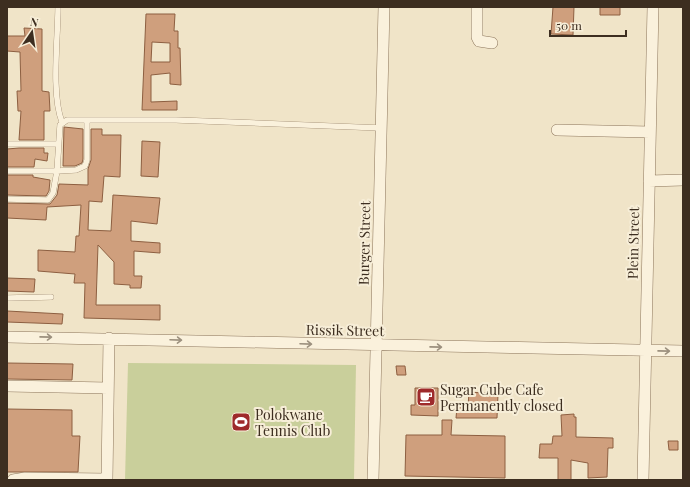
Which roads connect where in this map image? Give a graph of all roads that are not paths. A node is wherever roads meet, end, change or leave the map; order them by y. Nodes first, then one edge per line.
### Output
1 (58, 7) edge
2 (384, 7) edge
3 (477, 7) edge
4 (653, 7) edge
5 (492, 43) dead end
6 (87, 120) junction
7 (62, 122) junction
8 (381, 128) junction
9 (557, 130) dead end
10 (650, 132) junction
11 (7, 144) edge
12 (58, 144) junction
13 (7, 171) edge
14 (57, 171) junction
15 (683, 180) edge
16 (649, 181) junction
17 (7, 199) edge
18 (51, 297) dead end
19 (7, 298) edge
20 (7, 337) edge
21 (109, 338) junction
22 (376, 345) junction
23 (646, 350) junction
24 (683, 351) edge
25 (7, 386) edge
26 (108, 388) junction
27 (107, 479) edge
28 (14, 480) edge
29 (373, 480) edge
30 (643, 480) edge

1 - 7 lane
2 - 8 street, Burger Street
3 - 5 street
4 - 10 street, Plein Street
6 - 7 lane
6 - 8 lane
6 - 14 lane
7 - 12 lane
8 - 22 street, Burger Street
9 - 10 street
10 - 16 street, Plein Street
11 - 12 lane
12 - 14 lane
13 - 14 lane
14 - 17 lane
15 - 16 street
16 - 23 street, Plein Street
18 - 19 lane
20 -> 21 street, Rissik Street
21 -> 22 street, Rissik Street
21 - 26 street
22 -> 23 street, Rissik Street
22 - 29 street, Burger Street
23 -> 24 street, Rissik Street
23 - 30 street, Plein Street
25 - 26 street
26 - 27 street
27 - 28 street

